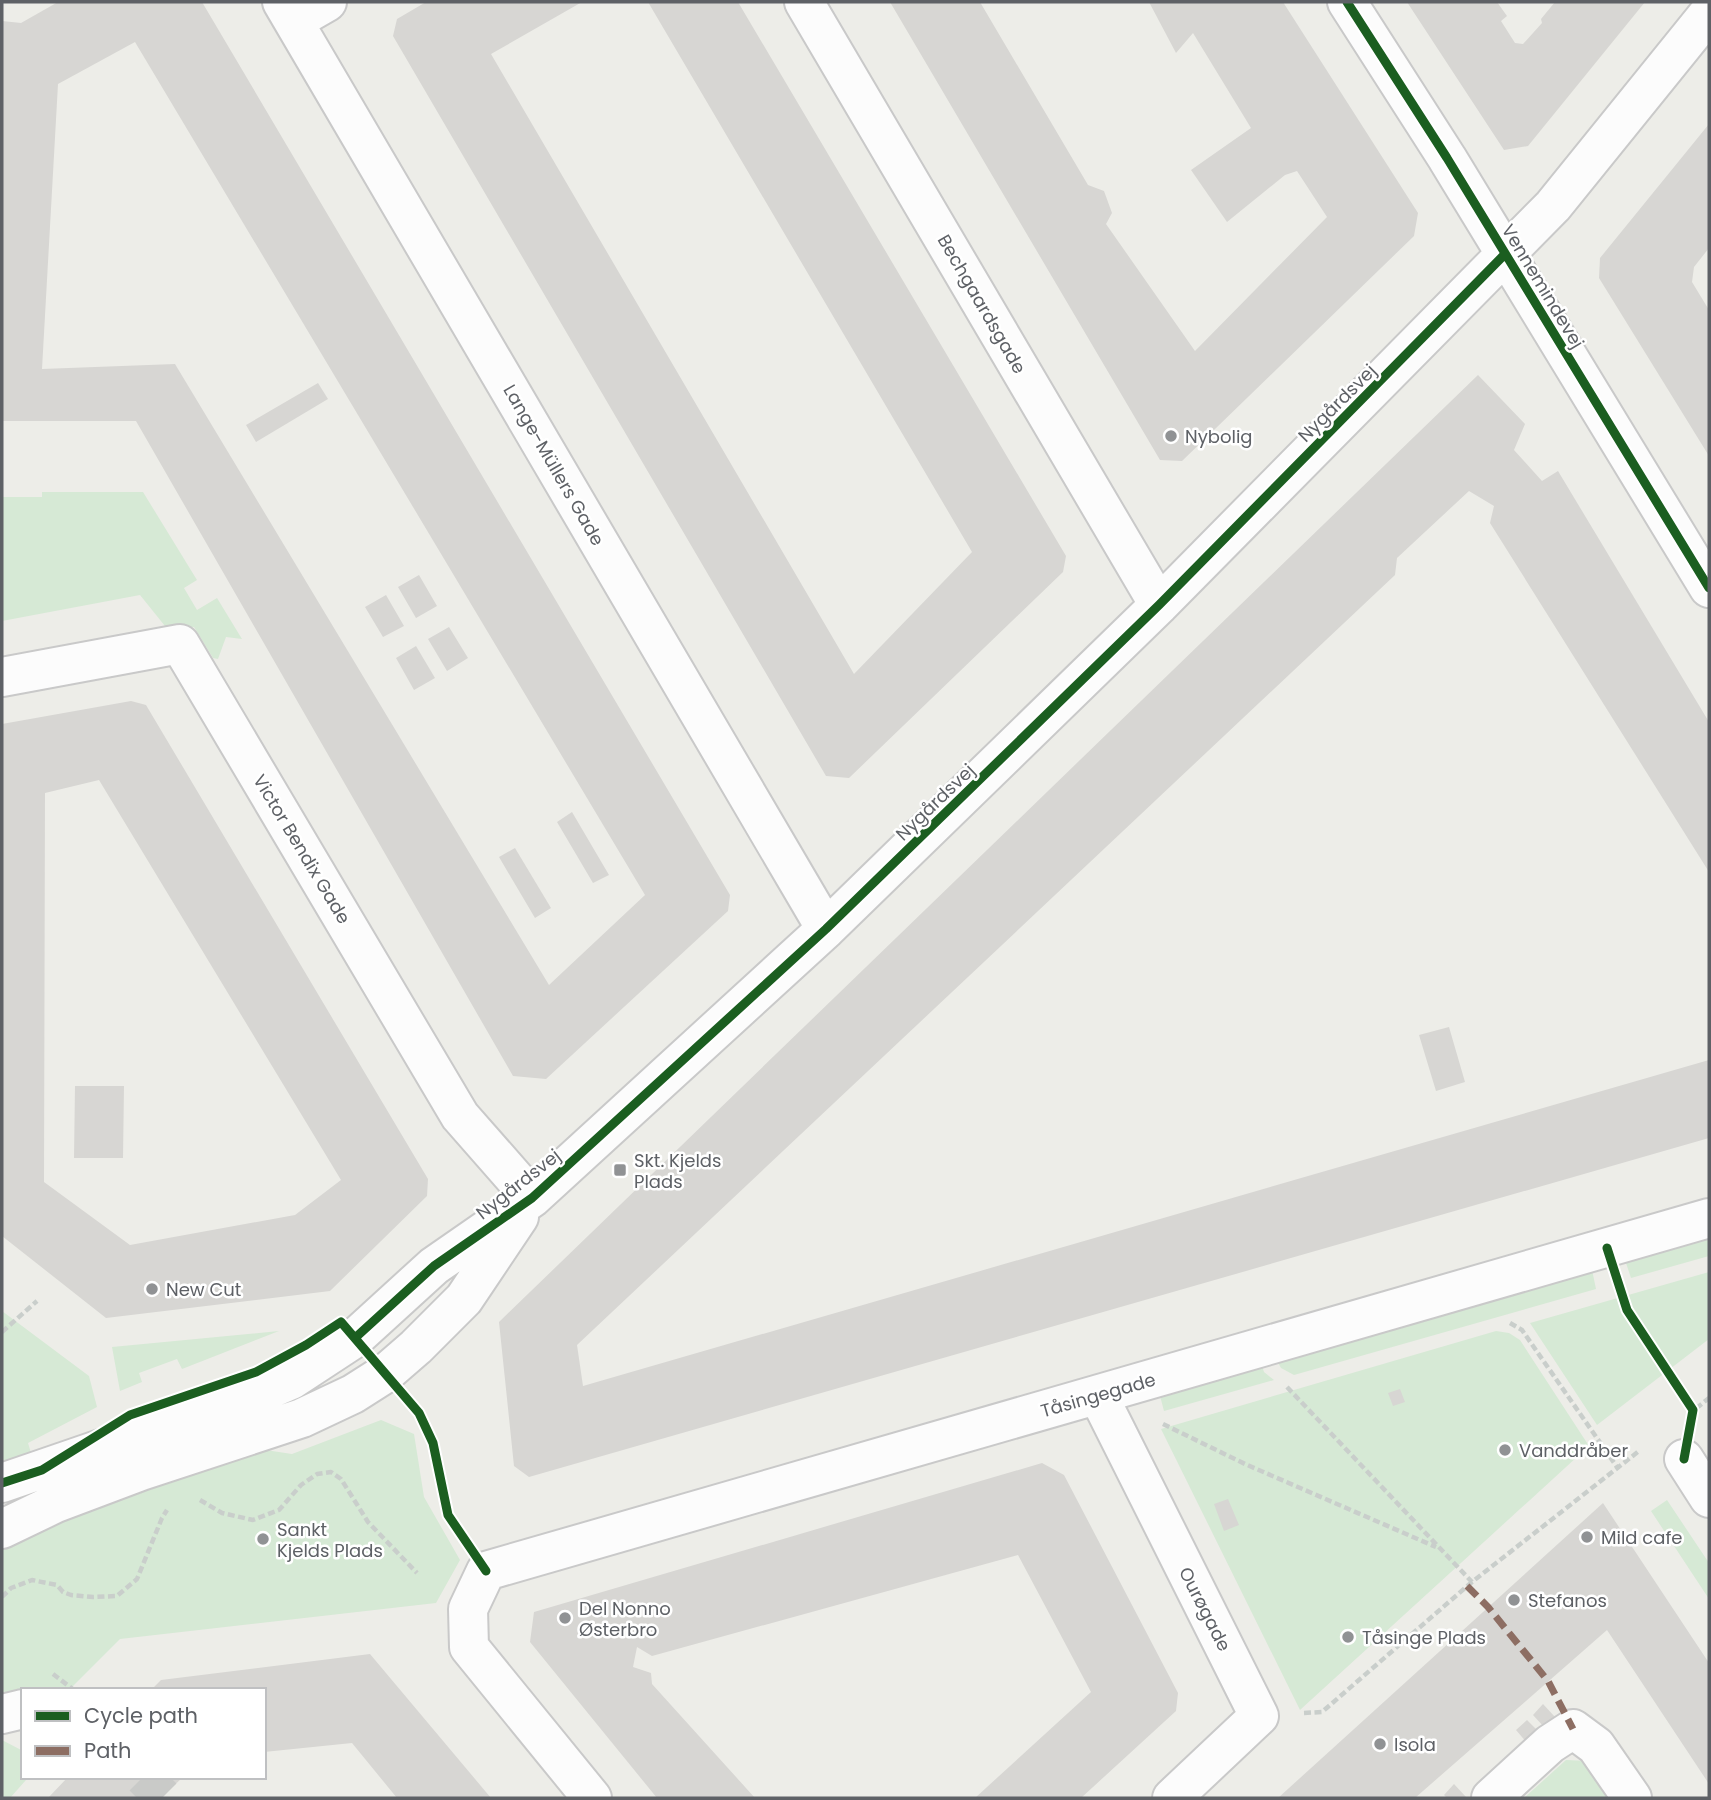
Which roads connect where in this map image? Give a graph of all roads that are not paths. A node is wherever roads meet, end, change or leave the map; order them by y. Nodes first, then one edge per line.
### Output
1 (327, 2) edge
2 (804, 2) edge
3 (1348, 2) edge
4 (288, 11) edge
5 (1709, 13) edge
6 (1505, 254) junction
7 (1709, 588) edge
8 (1159, 606) junction
9 (2, 677) edge
10 (826, 929) junction
11 (532, 1198) junction
12 (1709, 1218) edge
13 (1098, 1395) junction
14 (1684, 1459) road end
15 (2, 1483) edge
16 (1709, 1498) edge
17 (2, 1529) edge
18 (21, 1709) edge
19 (2, 1714) edge
20 (592, 1798) edge
21 (1172, 1798) edge
22 (1491, 1798) edge
23 (1632, 1798) edge

1 - 4 street
2 - 8 street, Bechgaardsgade
3 - 6 street, Vennemindevej
4 - 10 street, Lange-Müllers Gade
5 - 6 street, Nygårdsvej
6 - 7 street, Vennemindevej
6 - 8 street, Nygårdsvej
8 - 10 street, Nygårdsvej
9 - 11 street, Victor Bendix Gade
10 - 11 street, Nygårdsvej
11 - 15 street, Nygårdsvej
11 - 17 street, Nygårdsvej
12 - 13 street, Tåsingegade
13 - 20 street, Tåsingegade
13 - 21 street, Ourøgade
14 - 16 street
18 - 19 street
22 - 23 street

